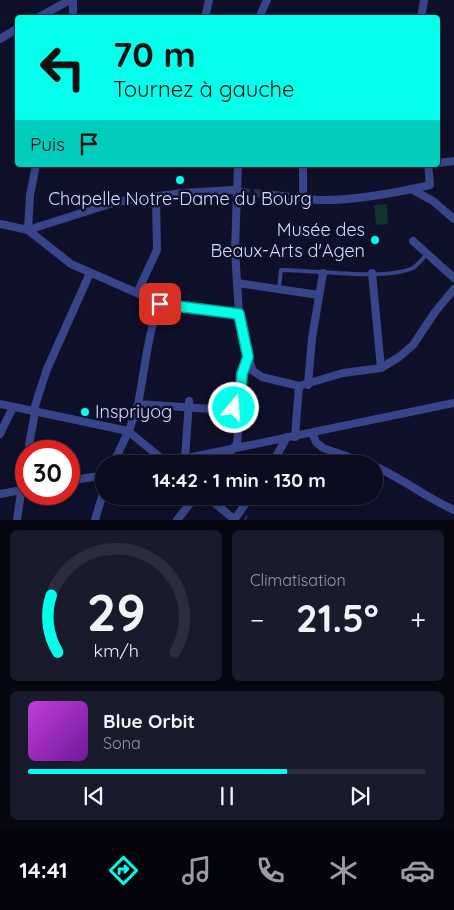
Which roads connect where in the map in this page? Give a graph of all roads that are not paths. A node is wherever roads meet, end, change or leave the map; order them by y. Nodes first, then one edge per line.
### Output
1 (72, 0) edge
2 (209, 0) edge
3 (267, 0) edge
4 (424, 0) edge
5 (43, 15) edge
6 (74, 15) edge
7 (206, 15) edge
8 (260, 15) edge
9 (422, 15) edge
10 (15, 30) edge
11 (0, 39) edge
12 (454, 160) edge
13 (440, 162) edge
14 (36, 167) edge
15 (238, 167) edge
16 (303, 167) edge
17 (428, 167) edge
18 (430, 184) junction
19 (411, 189) junction
20 (240, 192) junction
21 (266, 194) tunnel mouth
22 (156, 196) junction
23 (303, 198) junction
24 (433, 201) junction
25 (454, 219) edge
26 (0, 224) edge
27 (28, 230) junction
28 (413, 241) dead end
29 (427, 254) junction
30 (90, 273) junction
31 (323, 273) junction
32 (372, 273) junction
33 (454, 278) edge
34 (237, 283) junction
35 (279, 288) junction
36 (454, 289) edge
37 (137, 293) junction
38 (319, 295) junction
39 (160, 304) junction
40 (239, 314) junction
41 (248, 357) junction
42 (381, 368) junction
43 (308, 385) junction
44 (299, 386) junction
45 (240, 402) junction
46 (454, 403) edge
47 (0, 404) edge
48 (138, 404) junction
49 (189, 404) junction
50 (13, 407) junction
51 (34, 413) junction
52 (128, 431) junction
53 (312, 433) junction
54 (0, 434) edge
55 (291, 437) junction
56 (30, 440) edge
57 (235, 447) junction
58 (117, 455) edge
59 (155, 455) edge
60 (185, 455) edge
61 (199, 455) edge
62 (228, 455) edge
63 (278, 455) edge
64 (343, 455) edge
65 (383, 470) edge
66 (95, 477) edge
67 (80, 480) edge
68 (15, 491) edge
69 (0, 494) edge
70 (20, 505) edge
71 (100, 505) edge
72 (189, 505) edge
73 (219, 505) edge
74 (246, 505) edge
75 (454, 510) edge
76 (238, 518) edge
77 (16, 520) edge
78 (95, 520) edge
79 (177, 520) edge

1 - 5 street
1 - 6 street
2 - 7 street
3 - 8 street
4 - 9 street
10 - 11 street
12 - 13 street
14 - 27 street
15 - 20 street
16 - 23 street
17 - 18 street
18 - 19 street
18 - 24 street
19 - 23 street
19 - 24 street
20 - 22 street
20 - 34 street
21 - 23 street
22 - 27 street
22 - 37 street
24 - 25 street
26 - 27 street
27 - 30 street
28 - 29 street
29 - 32 lane
29 - 33 street
30 - 37 street
30 - 51 street
31 - 32 lane
31 - 35 lane
31 - 38 street
32 - 42 street
34 - 35 street
34 - 40 street
35 - 38 street
36 - 42 street
37 - 39 street
38 - 43 street
39 - 40 street
39 - 48 street
40 - 41 street
41 - 44 street
41 - 45 street
42 - 43 street
43 - 44 street
44 - 55 street
45 - 49 street
45 - 57 street
46 - 53 street
47 - 50 street
48 - 49 street
48 - 52 street
49 - 60 street
50 - 51 street
50 - 54 street
51 - 52 street
51 - 56 street
52 - 58 street
52 - 59 street
53 - 55 street
53 - 64 street
55 - 57 street
55 - 63 street
57 - 61 street
57 - 62 street
65 - 75 street
66 - 67 street
68 - 69 street
70 - 77 street
71 - 78 street
72 - 79 street
73 - 76 street
74 - 76 street

